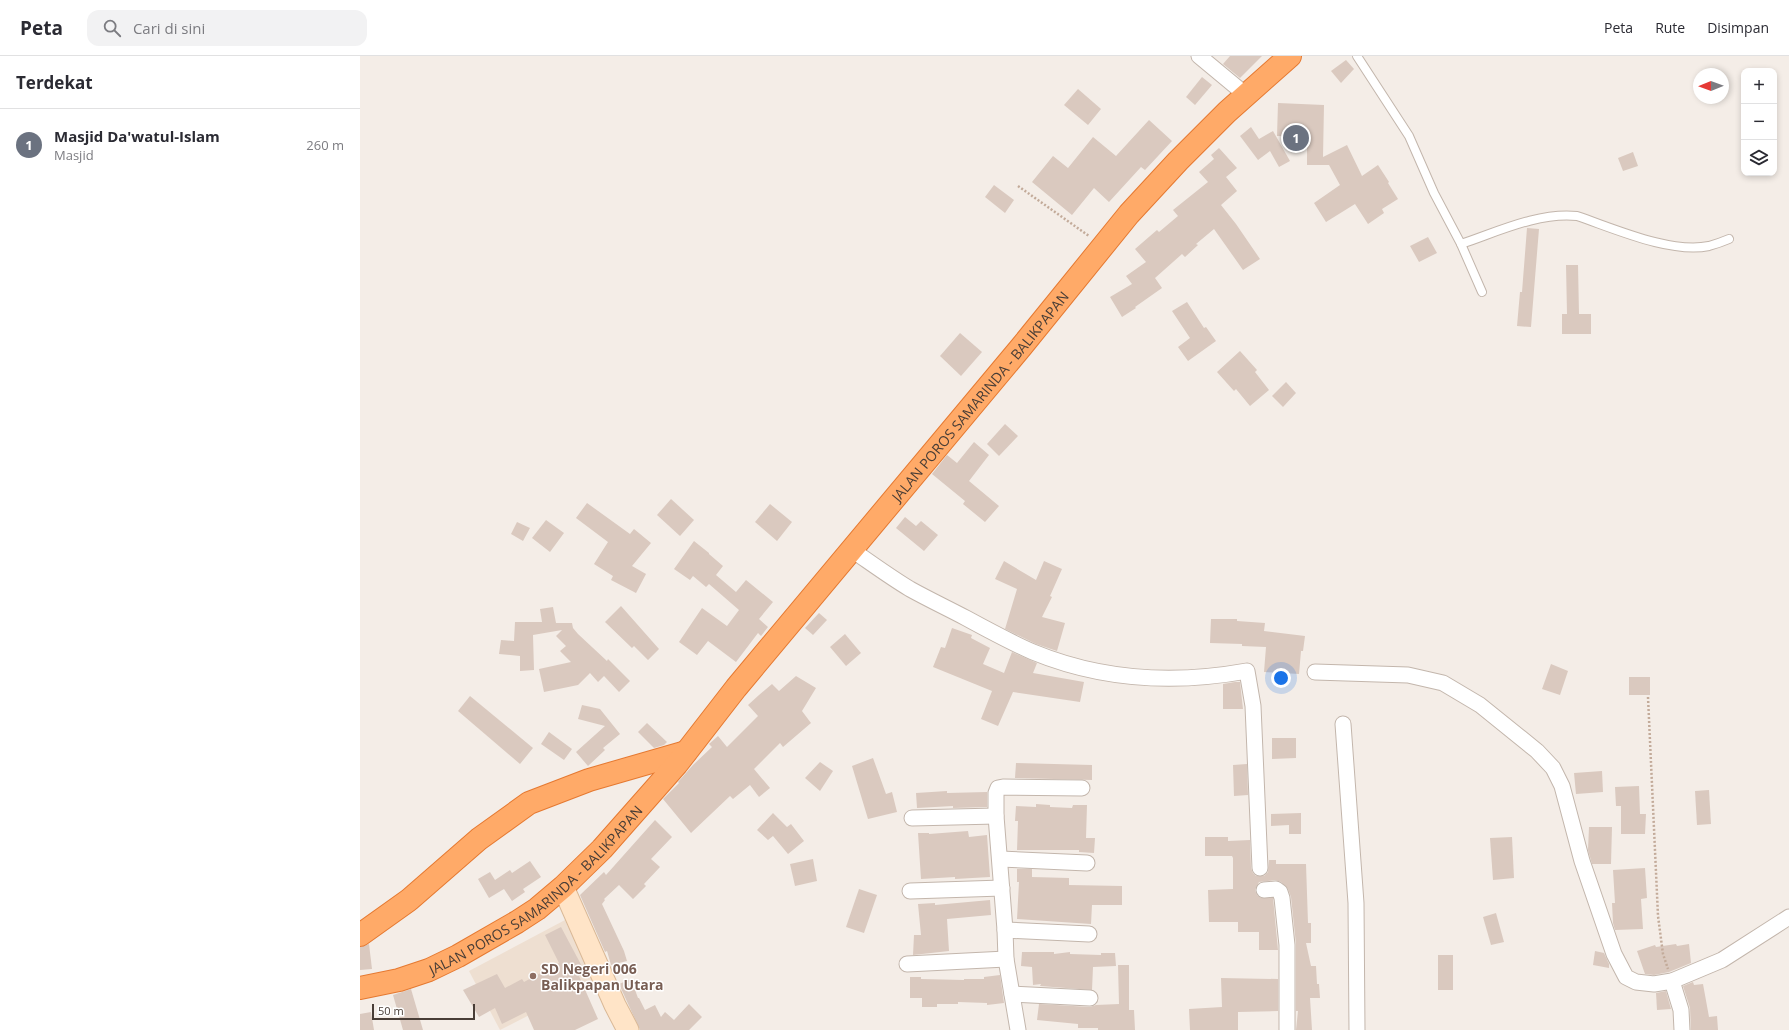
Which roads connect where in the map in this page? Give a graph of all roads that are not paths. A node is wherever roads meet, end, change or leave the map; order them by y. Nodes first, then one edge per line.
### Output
1 (1200, 56) edge
2 (1290, 56) edge
3 (1357, 56) edge
4 (1246, 96) junction
5 (1729, 239) dead end
6 (1461, 244) junction
7 (1482, 292) dead end
8 (852, 550) junction
9 (1315, 672) dead end
10 (1343, 724) dead end
11 (686, 752) junction
12 (1082, 788) dead end
13 (996, 816) junction
14 (912, 818) dead end
15 (1000, 858) junction
16 (1087, 862) dead end
17 (1260, 868) dead end
18 (563, 887) junction
19 (1002, 888) junction
20 (1264, 890) dead end
21 (910, 892) dead end
22 (1789, 917) edge
23 (1006, 930) junction
24 (1089, 934) dead end
25 (360, 935) edge
26 (1006, 959) junction
27 (907, 964) dead end
28 (1672, 981) junction
29 (360, 988) edge
30 (1012, 994) junction
31 (1090, 998) dead end
32 (628, 1030) edge
33 (1018, 1030) edge
34 (1287, 1030) edge
35 (1357, 1030) edge
36 (1682, 1030) edge

1 - 4 street
2 - 4 highway, JALAN POROS SAMARINDA - BALIKPAPAN
3 - 6 lane
4 - 8 highway, JALAN POROS SAMARINDA - BALIKPAPAN
5 - 6 lane
6 - 7 lane
8 - 11 highway, JALAN POROS SAMARINDA - BALIKPAPAN
8 - 17 street
9 - 28 street
10 - 35 street
11 - 18 highway, JALAN POROS SAMARINDA - BALIKPAPAN
11 - 25 highway
12 - 13 street
13 - 14 street
13 - 15 street
15 - 16 street
15 - 19 street
18 - 29 highway, JALAN POROS SAMARINDA - BALIKPAPAN
18 - 32 street
19 - 21 street
19 - 23 street
20 - 34 street
22 - 28 street
23 - 24 street
23 - 26 street
26 - 27 street
26 - 30 street
28 - 36 street
30 - 31 street
30 - 33 street

